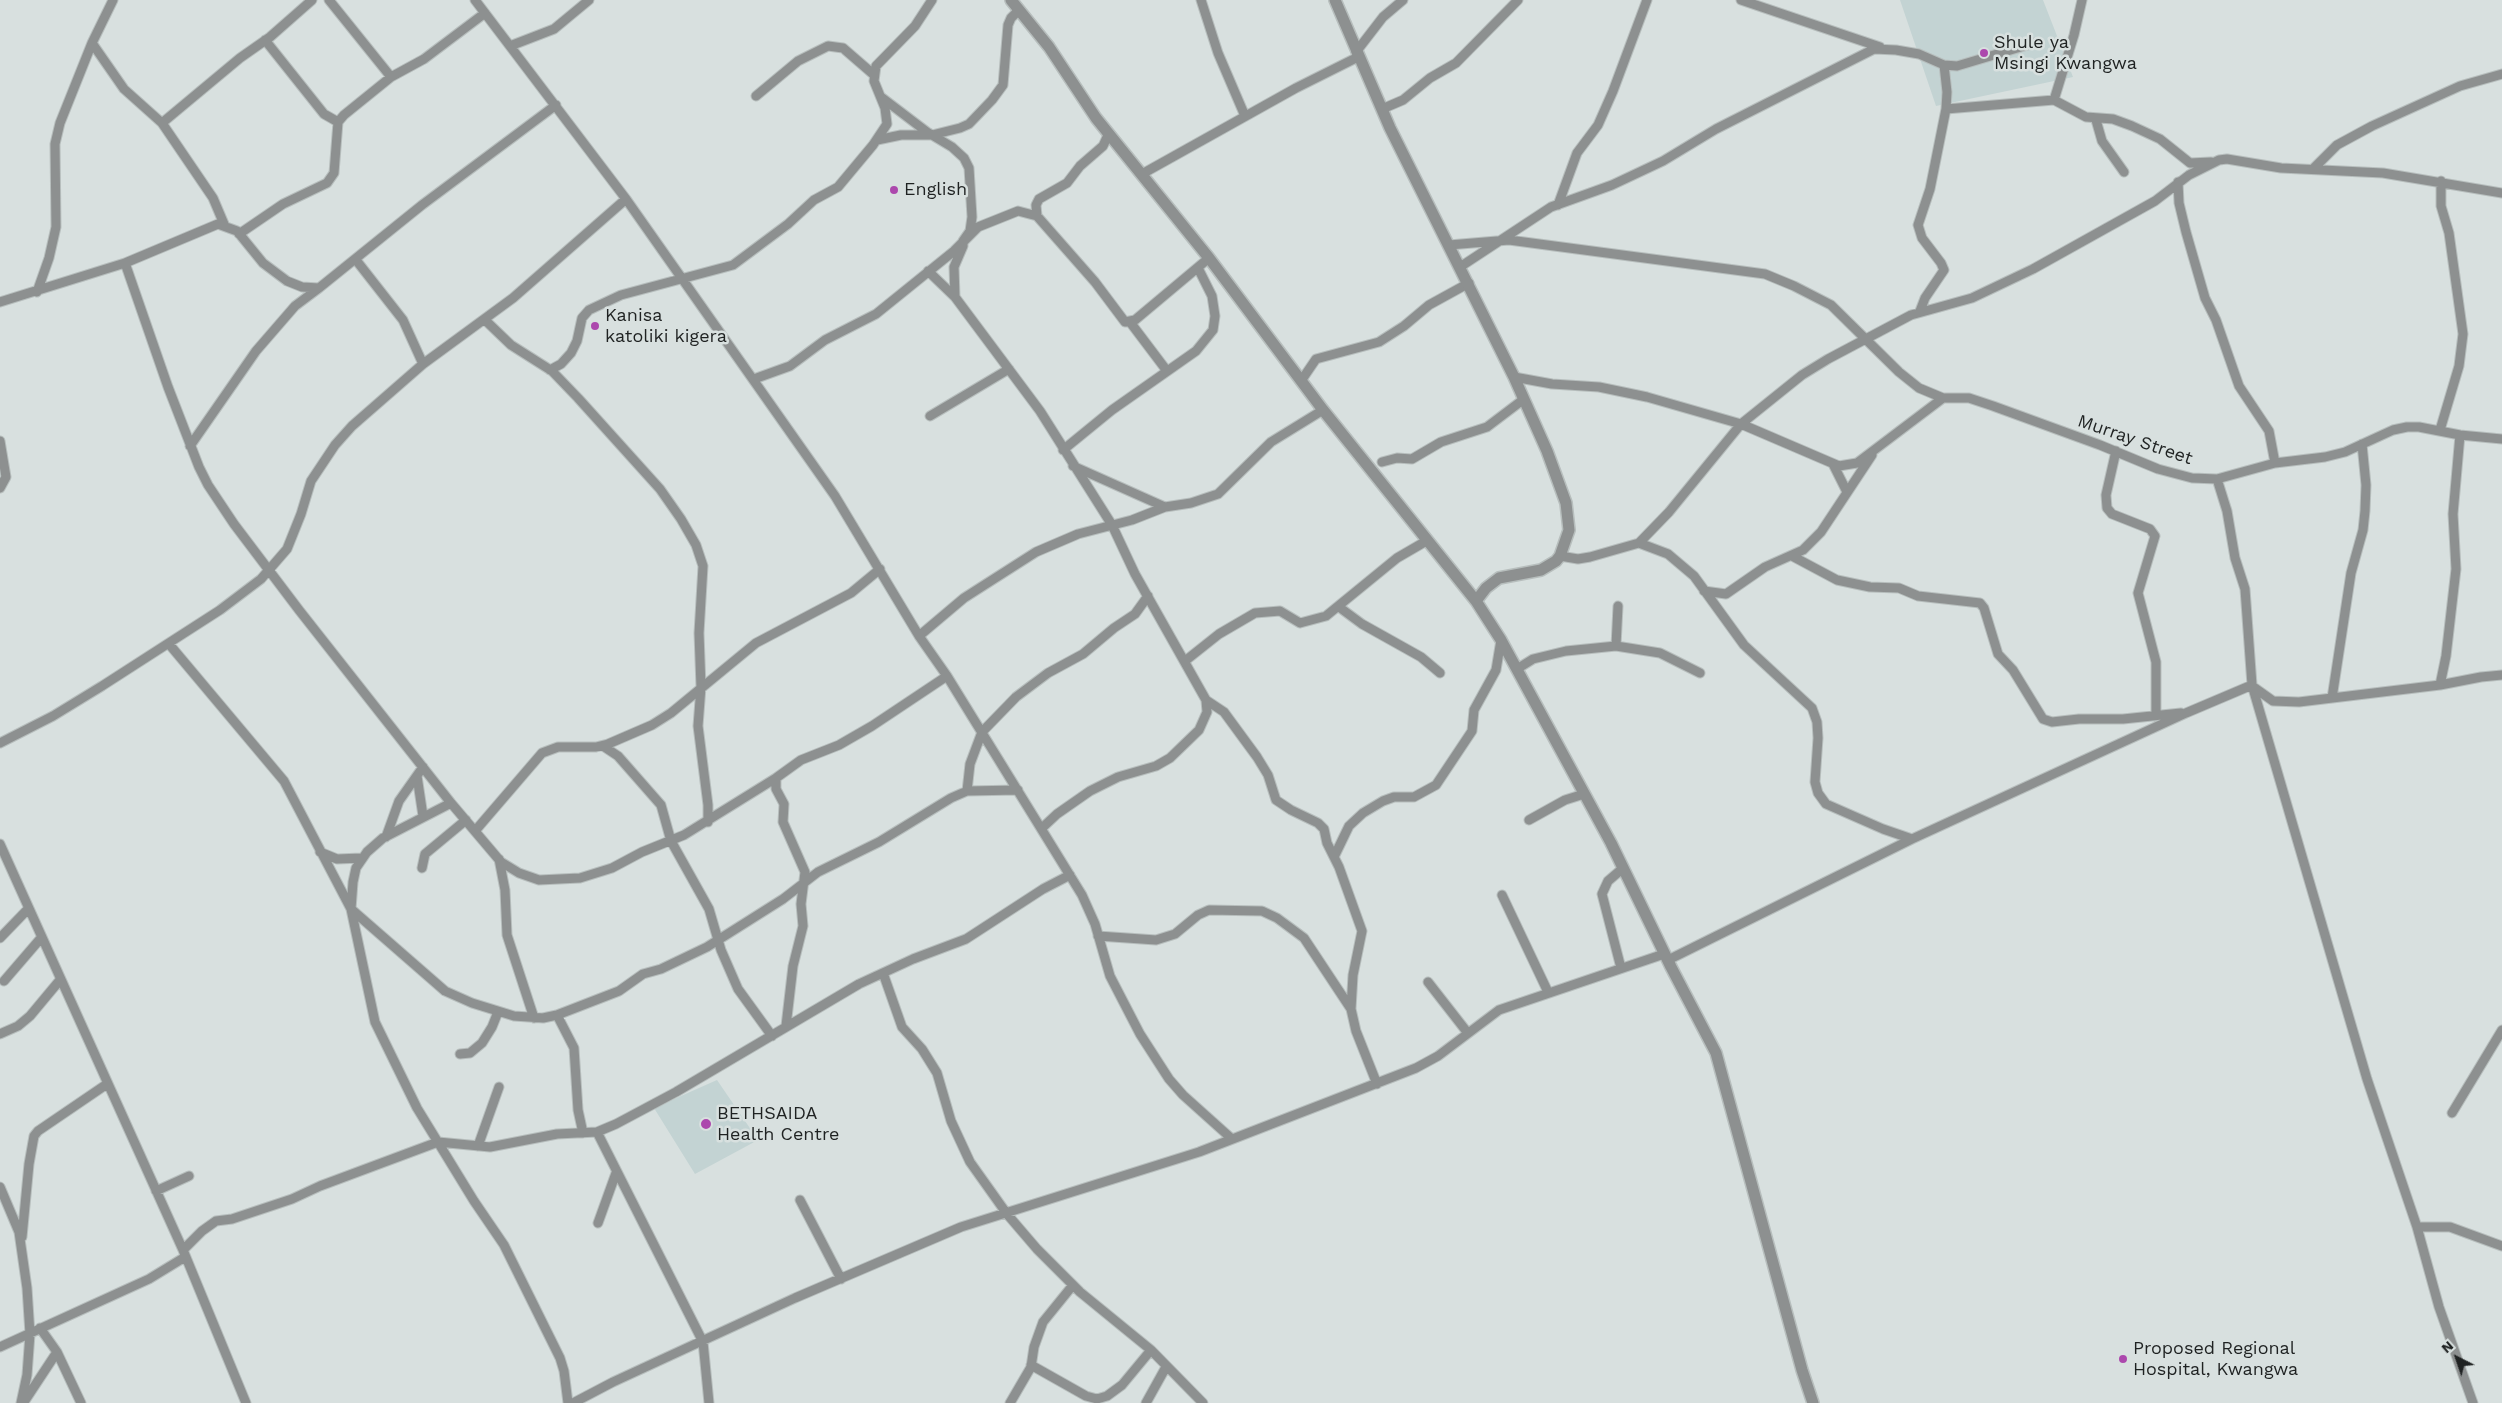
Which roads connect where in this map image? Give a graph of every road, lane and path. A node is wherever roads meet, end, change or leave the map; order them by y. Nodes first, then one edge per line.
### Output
1 (113, 0) edge
2 (312, 0) edge
3 (329, 0) edge
4 (475, 0) edge
5 (589, 0) edge
6 (932, 0) edge
7 (1011, 0) edge
8 (1201, 0) edge
9 (1335, 0) edge
10 (1404, 0) edge
11 (1518, 0) edge
12 (1647, 0) edge
13 (1741, 0) edge
14 (2082, 0) edge
15 (1018, 10) junction
16 (485, 13) junction
17 (265, 40) junction
18 (2034, 42) dead end
19 (92, 43) junction
20 (510, 46) junction
21 (1883, 48) junction
22 (1357, 54) junction
23 (1944, 65) junction
24 (873, 74) junction
25 (2502, 74) edge
26 (392, 77) junction
27 (756, 96) dead end
28 (881, 97) junction
29 (2054, 100) junction
30 (556, 105) junction
31 (1382, 109) junction
32 (1946, 109) junction
33 (1244, 116) junction
34 (2096, 120) junction
35 (338, 122) junction
36 (162, 123) junction
37 (1108, 133) junction
38 (932, 135) junction
39 (877, 140) junction
40 (2214, 162) junction
41 (2314, 169) junction
42 (2124, 172) dead end
43 (1142, 174) junction
44 (2441, 181) junction
45 (2178, 182) junction
46 (2502, 192) edge
47 (626, 199) junction
48 (1558, 205) junction
49 (1037, 216) junction
50 (224, 224) junction
51 (239, 234) junction
52 (962, 240) junction
53 (1500, 240) junction
54 (1449, 245) junction
55 (1209, 258) junction
56 (356, 260) junction
57 (125, 263) junction
58 (1460, 267) junction
59 (1198, 268) junction
60 (928, 271) junction
61 (682, 278) junction
62 (1469, 284) junction
63 (319, 288) junction
64 (37, 292) junction
65 (955, 297) junction
66 (0, 302) edge
67 (1920, 311) junction
68 (485, 320) junction
69 (1130, 322) junction
70 (1865, 339) junction
71 (423, 364) junction
72 (1009, 369) junction
73 (550, 370) junction
74 (1168, 371) junction
75 (1514, 377) junction
76 (754, 378) junction
77 (1301, 381) junction
78 (1943, 398) junction
79 (1524, 399) junction
80 (1324, 410) junction
81 (930, 416) dead end
82 (1741, 424) junction
83 (2440, 430) junction
84 (2460, 435) junction
85 (2502, 439) edge
86 (0, 442) edge
87 (2362, 444) junction
88 (190, 446) junction
89 (1063, 450) junction
90 (1875, 451) junction
91 (2116, 451) junction
92 (1382, 462) dead end
93 (2275, 463) junction
94 (1833, 464) junction
95 (1072, 466) junction
96 (2217, 479) junction
97 (0, 488) edge
98 (1847, 492) junction
99 (1165, 507) junction
100 (1112, 525) junction
101 (1428, 540) junction
102 (1638, 543) junction
103 (1560, 556) junction
104 (1792, 556) junction
105 (880, 569) junction
106 (270, 571) junction
107 (1704, 591) junction
108 (1724, 594) junction
109 (1148, 596) junction
110 (1476, 601) junction
111 (1714, 605) junction
112 (1618, 606) dead end
113 (1339, 607) junction
114 (919, 636) junction
115 (1501, 640) junction
116 (169, 644) junction
117 (1616, 646) junction
118 (1185, 661) junction
119 (1517, 669) junction
120 (1440, 673) dead end
121 (1700, 673) dead end
122 (2502, 675) edge
123 (947, 676) junction
124 (2252, 685) junction
125 (2440, 685) junction
126 (701, 687) junction
127 (2332, 698) junction
128 (1206, 700) junction
129 (2186, 713) junction
130 (2156, 715) junction
131 (982, 732) junction
132 (0, 743) edge
133 (602, 746) junction
134 (423, 768) junction
135 (417, 776) junction
136 (776, 778) junction
137 (1018, 790) junction
138 (967, 791) junction
139 (1584, 794) junction
140 (451, 803) junction
141 (423, 816) junction
142 (466, 820) junction
143 (1529, 820) dead end
144 (708, 822) junction
145 (1042, 828) junction
146 (475, 831) junction
147 (386, 837) junction
148 (1912, 839) junction
149 (672, 841) junction
150 (0, 844) edge
151 (319, 852) junction
152 (1334, 857) junction
153 (362, 858) junction
154 (499, 858) junction
155 (422, 868) dead end
156 (1622, 869) junction
157 (1070, 875) junction
158 (805, 881) junction
159 (1502, 896) dead end
160 (28, 909) junction
161 (351, 909) junction
162 (1098, 936) junction
163 (0, 938) edge
164 (41, 938) junction
165 (719, 940) junction
166 (1666, 957) junction
167 (1621, 968) junction
168 (883, 973) junction
169 (60, 980) junction
170 (4, 981) dead end
171 (1428, 982) dead end
172 (1548, 992) junction
173 (1351, 1009) junction
174 (498, 1012) junction
175 (557, 1015) junction
176 (534, 1018) junction
177 (786, 1026) junction
178 (2502, 1030) edge
179 (1467, 1032) junction
180 (0, 1034) edge
181 (772, 1036) junction
182 (460, 1054) dead end
183 (107, 1084) junction
184 (1377, 1084) junction
185 (499, 1087) dead end
186 (2452, 1113) dead end
187 (597, 1132) junction
188 (583, 1133) junction
189 (1232, 1140) junction
190 (438, 1142) junction
191 (478, 1146) junction
192 (616, 1173) junction
193 (189, 1176) dead end
194 (0, 1187) edge
195 (156, 1190) junction
196 (800, 1200) dead end
197 (1007, 1214) junction
198 (598, 1223) dead end
199 (2417, 1227) junction
200 (22, 1243) junction
201 (2502, 1246) edge
202 (184, 1253) junction
203 (841, 1279) junction
204 (1073, 1286) junction
205 (40, 1328) junction
206 (30, 1334) junction
207 (703, 1342) junction
208 (0, 1347) edge
209 (1151, 1350) junction
210 (57, 1352) junction
211 (1032, 1365) junction
212 (1166, 1367) junction
213 (22, 1403) edge
214 (81, 1403) edge
215 (246, 1403) edge
216 (568, 1403) edge
217 (573, 1403) edge
218 (709, 1403) edge
219 (1010, 1403) edge
220 (1146, 1403) edge
221 (1203, 1403) edge
222 (1813, 1403) edge
223 (2473, 1403) edge

1 - 19 street
2 - 17 street
3 - 26 street
4 - 16 street
5 - 20 street
6 - 24 street
7 - 15 street
8 - 33 street
9 - 22 street
10 - 22 street
11 - 31 street
12 - 48 street
13 - 21 street
14 - 29 street
15 - 37 street
15 - 38 street
16 - 20 street
16 - 26 street
17 - 35 street
17 - 36 street
18 - 23 street
19 - 36 street
19 - 64 street
20 - 30 street
21 - 23 street
21 - 48 street
22 - 31 street
22 - 33 street
23 - 32 street
24 - 27 street
24 - 28 street
25 - 41 street
26 - 35 street
28 - 38 street
28 - 39 street
29 - 32 street
29 - 34 street
30 - 47 street
30 - 56 street
31 - 54 street
32 - 67 street
33 - 43 street
34 - 40 street
34 - 42 street
35 - 51 street
36 - 50 street
37 - 43 street
37 - 49 street
38 - 39 street
38 - 52 street
39 - 61 street
40 - 41 street
40 - 45 street
41 - 44 street
43 - 55 street
44 - 46 street
44 - 83 street
45 - 67 street
45 - 93 street
47 - 61 street
47 - 68 street
48 - 53 street
49 - 52 street
49 - 69 street
50 - 51 street
50 - 57 street
51 - 63 street
52 - 60 street
52 - 65 street
53 - 54 street, Murray Street
53 - 58 street
53 - 70 street, Murray Street
54 - 58 street
55 - 59 street
55 - 77 street
56 - 63 street
56 - 71 street
57 - 64 street
57 - 88 street
58 - 62 street
59 - 69 street
59 - 74 street
60 - 65 street
60 - 76 street
61 - 73 street
61 - 76 street
62 - 75 street
62 - 77 street
63 - 88 street
64 - 66 street
65 - 72 street
67 - 70 street
68 - 71 street
68 - 73 street
69 - 74 street
70 - 78 street, Murray Street
70 - 82 street
71 - 106 street
72 - 81 street
72 - 89 street
73 - 126 street
74 - 89 street
75 - 79 street
75 - 82 street
76 - 105 street
77 - 80 street
78 - 90 street
78 - 91 street, Murray Street
79 - 92 street
79 - 103 street
80 - 99 street
80 - 101 street
82 - 94 street
82 - 102 street
83 - 84 street, Murray Street
83 - 87 street, Murray Street
84 - 85 street, Murray Street
84 - 125 street
86 - 97 street
87 - 93 street, Murray Street
87 - 127 street
88 - 106 street
89 - 95 street
90 - 94 street
90 - 98 street
91 - 96 street, Murray Street
91 - 130 street
93 - 96 street, Murray Street
94 - 98 street
95 - 99 street
95 - 100 street
96 - 124 street
98 - 104 street
99 - 100 street
100 - 109 street
100 - 114 street
101 - 110 street
101 - 113 street
102 - 103 street
102 - 107 street
103 - 110 street
104 - 108 street
104 - 130 street
105 - 114 street
105 - 126 street
106 - 116 street
106 - 134 street
107 - 108 street
107 - 111 street
108 - 111 street
109 - 118 street
109 - 131 street
110 - 115 street
111 - 148 street
112 - 117 street
113 - 118 street
113 - 120 street
114 - 123 street
115 - 119 street
115 - 152 street
116 - 132 street
116 - 151 street
117 - 119 street
117 - 121 street
118 - 128 street
119 - 139 street
122 - 125 street
123 - 131 street
123 - 136 street
124 - 127 street
124 - 129 street
124 - 199 street
125 - 127 street
126 - 133 street
126 - 144 street
128 - 145 street
128 - 152 street
129 - 130 street
129 - 148 street
131 - 137 street
131 - 138 street
133 - 146 street
133 - 149 street
134 - 135 street
134 - 140 street
135 - 141 street
135 - 147 street
136 - 144 street
136 - 158 street
137 - 138 street
137 - 145 street
138 - 158 street
139 - 143 street
139 - 156 street
140 - 141 street
140 - 142 street
141 - 147 street
142 - 146 street
142 - 155 street
144 - 149 street
145 - 157 street
146 - 154 street
147 - 153 street
148 - 166 street
149 - 154 street
149 - 165 street
150 - 160 street
151 - 153 street
151 - 161 street
152 - 173 street
153 - 161 street
154 - 176 street
156 - 166 street
156 - 167 street
157 - 162 street
157 - 168 street
158 - 165 street
158 - 177 street
159 - 172 street
160 - 163 street
160 - 164 street
161 - 174 street
161 - 190 street
162 - 173 street
162 - 189 street
164 - 169 street
164 - 170 street
165 - 175 street
165 - 181 street
166 - 167 street
166 - 222 street
167 - 172 street
168 - 177 street
168 - 197 street
169 - 180 street
169 - 183 street
171 - 179 street
172 - 179 street
173 - 184 street
174 - 176 street
174 - 182 street
175 - 176 street
175 - 188 street
177 - 181 street
178 - 186 street
179 - 184 street
181 - 187 street
183 - 195 street
183 - 200 street
184 - 189 street
185 - 191 street
187 - 188 street
187 - 192 street
188 - 191 street
189 - 197 street
190 - 191 street
190 - 202 street
190 - 216 street
192 - 198 street
192 - 207 street
193 - 195 street
194 - 200 street
195 - 202 street
196 - 203 street
197 - 203 street
197 - 204 street
199 - 201 street
199 - 223 street
200 - 206 street
202 - 205 street
202 - 215 street
203 - 207 street
204 - 209 street
204 - 211 street
205 - 206 street
205 - 210 street
206 - 208 street
206 - 213 street
207 - 217 street
207 - 218 street
209 - 211 street
209 - 212 street
210 - 213 street
210 - 214 street
211 - 219 street
212 - 220 street
212 - 221 street

